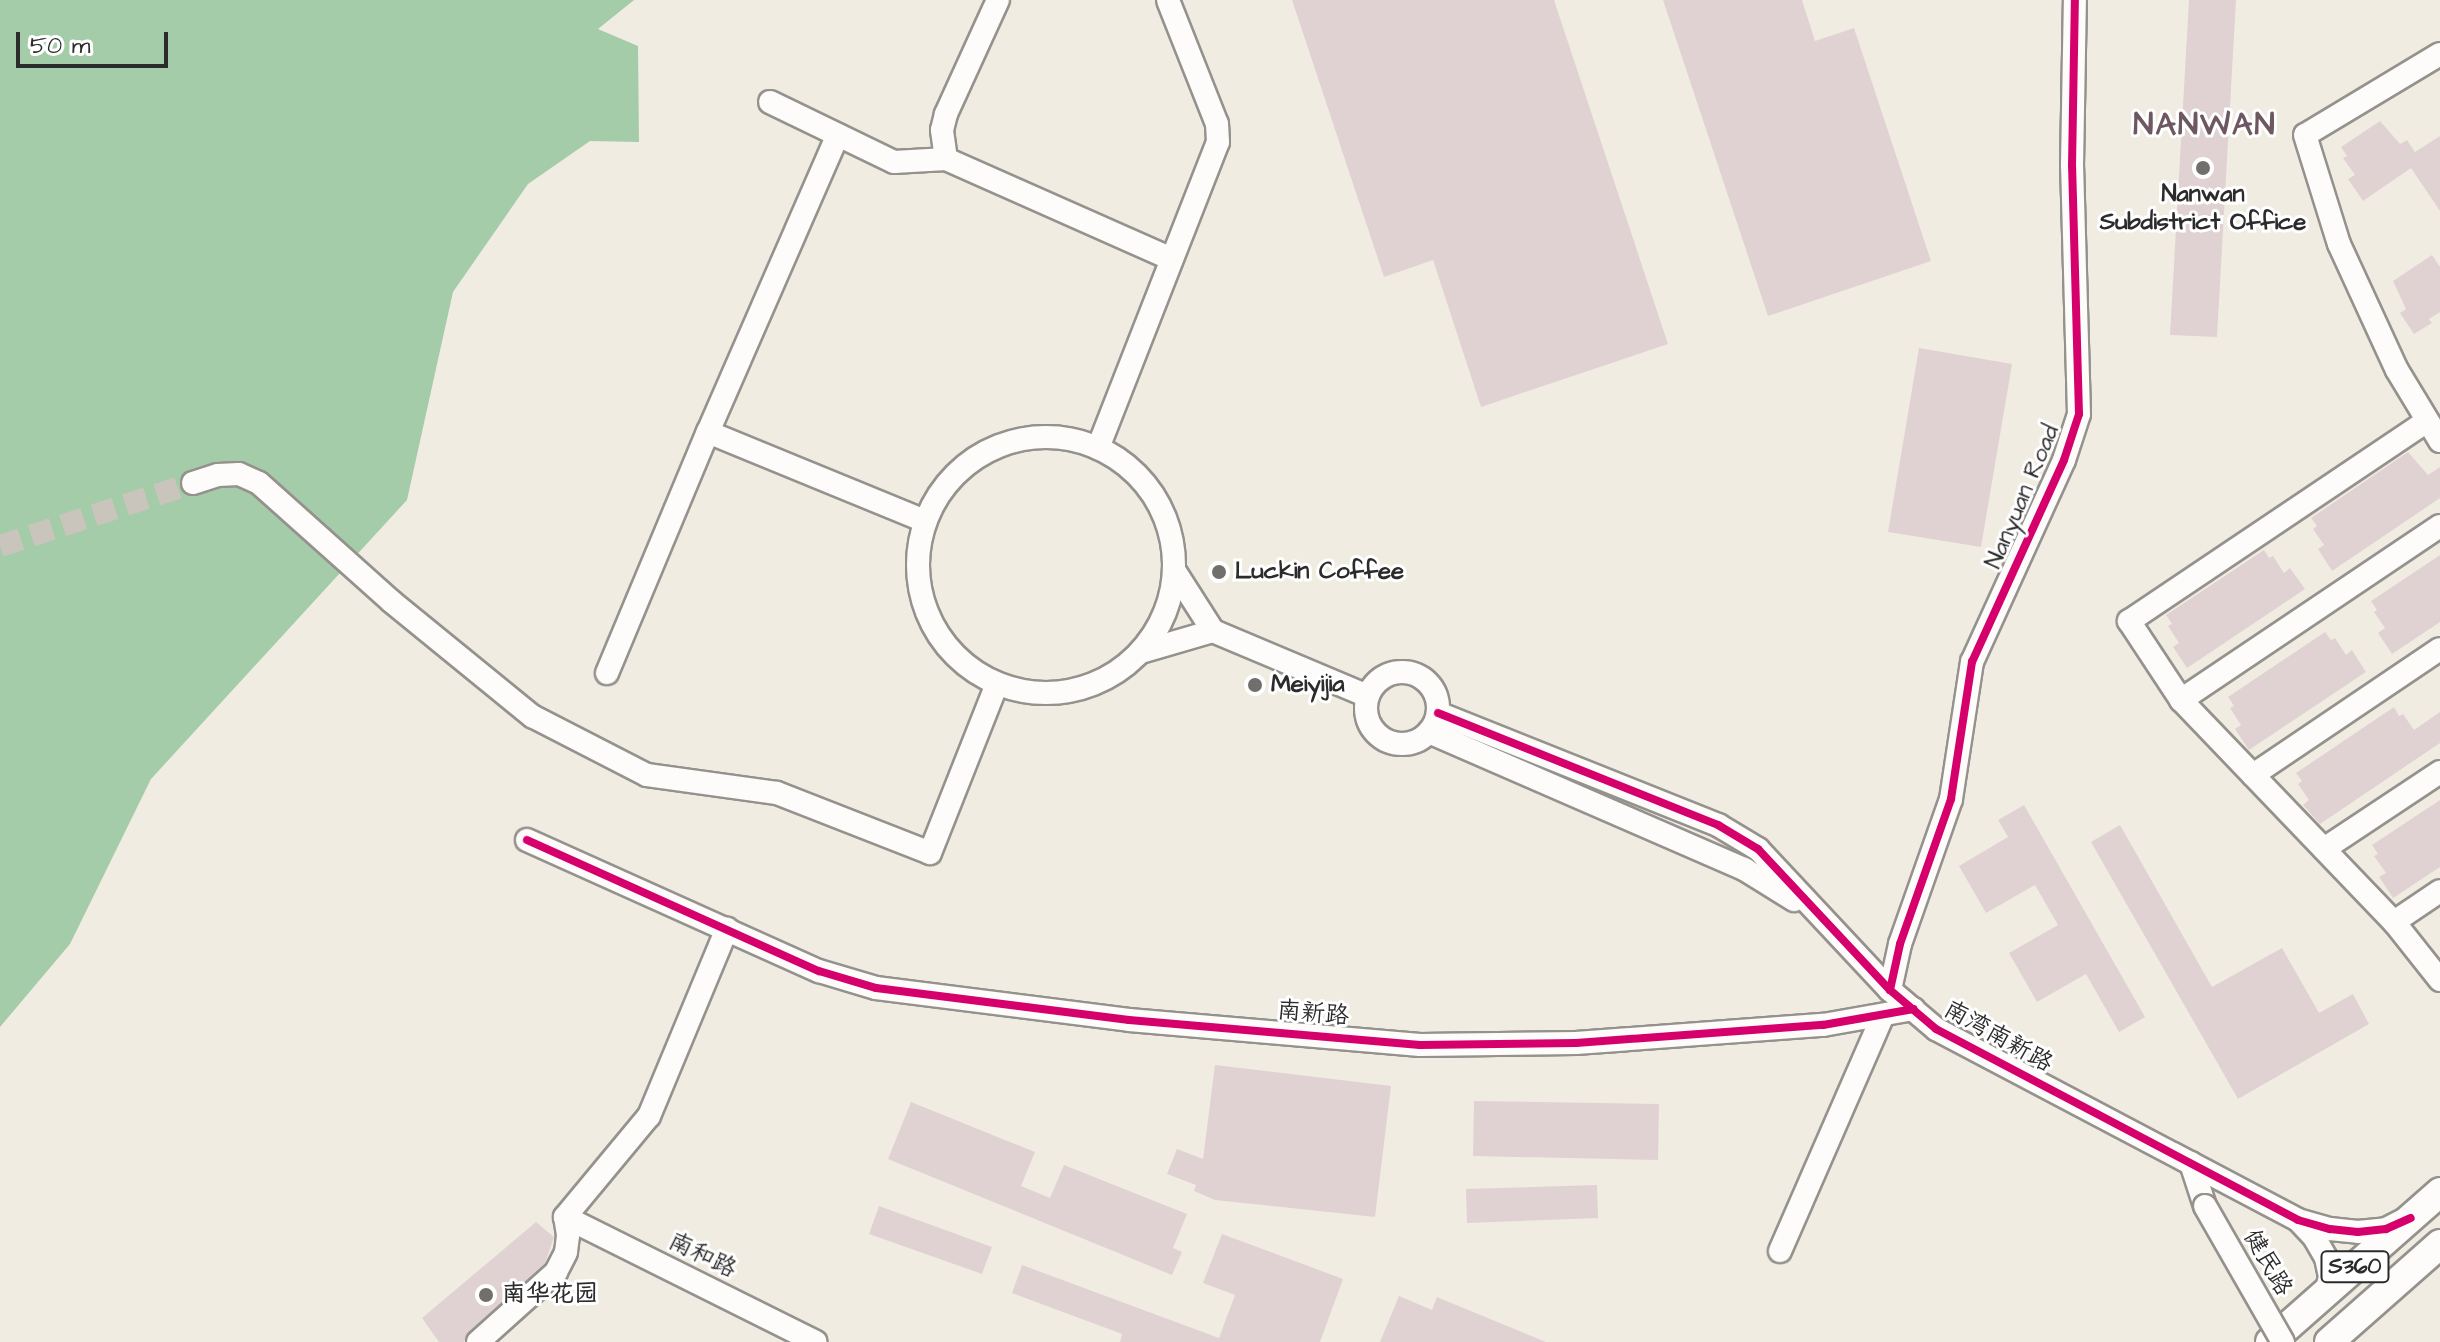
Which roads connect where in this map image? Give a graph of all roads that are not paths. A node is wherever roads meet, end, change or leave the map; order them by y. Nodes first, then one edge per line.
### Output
1 (998, 0) edge
2 (1168, 0) edge
3 (2075, 0) edge
4 (2440, 54) edge
5 (770, 102) dead end
6 (838, 135) junction
7 (946, 159) junction
8 (1172, 259) junction
9 (2427, 421) junction
10 (708, 432) junction
11 (2440, 441) edge
12 (1098, 448) junction
13 (193, 483) tunnel mouth
14 (925, 521) junction
15 (2440, 526) edge
16 (1174, 570) junction
17 (1213, 631) junction
18 (2440, 649) edge
19 (1139, 652) junction
20 (607, 673) dead end
21 (997, 684) junction
22 (1368, 696) junction
23 (2181, 700) junction
24 (1433, 722) junction
25 (2440, 772) edge
26 (2253, 775) junction
27 (527, 840) dead end
28 (2324, 849) junction
29 (2440, 891) edge
30 (2394, 922) junction
31 (723, 927) junction
32 (2440, 980) edge
33 (1890, 990) junction
34 (1914, 1009) junction
35 (1883, 1015) junction
36 (2191, 1163) junction
37 (2440, 1192) edge
38 (565, 1217) junction
39 (2411, 1218) junction
40 (2298, 1220) junction
41 (2440, 1244) edge
42 (1780, 1251) dead end
43 (2326, 1293) junction
44 (478, 1342) edge
45 (816, 1342) edge
46 (2270, 1342) edge
47 (2283, 1342) edge
48 (2329, 1342) edge

1 - 7 street
2 - 8 street
3 - 33 street, Nanyuan Road
4 - 9 street
5 - 6 street
6 - 7 street
6 - 10 street
7 - 8 street
8 - 12 street
9 - 11 street
9 - 23 street
10 - 14 street
10 - 20 street
12 - 14 street
12 - 16 street
13 - 21 street
14 - 21 street
15 - 23 street
16 - 17 street
16 - 19 street
17 - 19 street
17 - 22 street
18 - 26 street
19 - 21 street
22 - 24 street
22 - 24 street
23 - 26 street
24 - 33 street, 南湾南新路
25 - 28 street
26 - 28 street
27 - 31 street, 南新路
28 - 30 street
29 - 30 street
30 - 32 street
31 - 35 street, 南新路
31 - 38 street
33 - 34 street, 南湾南新路
34 - 35 street, 南新路
34 - 36 street, 南湾南新路
35 - 42 street
36 - 40 street, 南湾南新路
36 - 47 street, 健民路, bridge
37 - 39 main road, S360
38 - 44 street
38 - 45 street, 南和路
39 - 40 street, 南湾南新路
39 - 43 main road, S360
40 - 43 street, 南湾南新路
41 - 48 main road, S360
43 - 46 main road, S360

